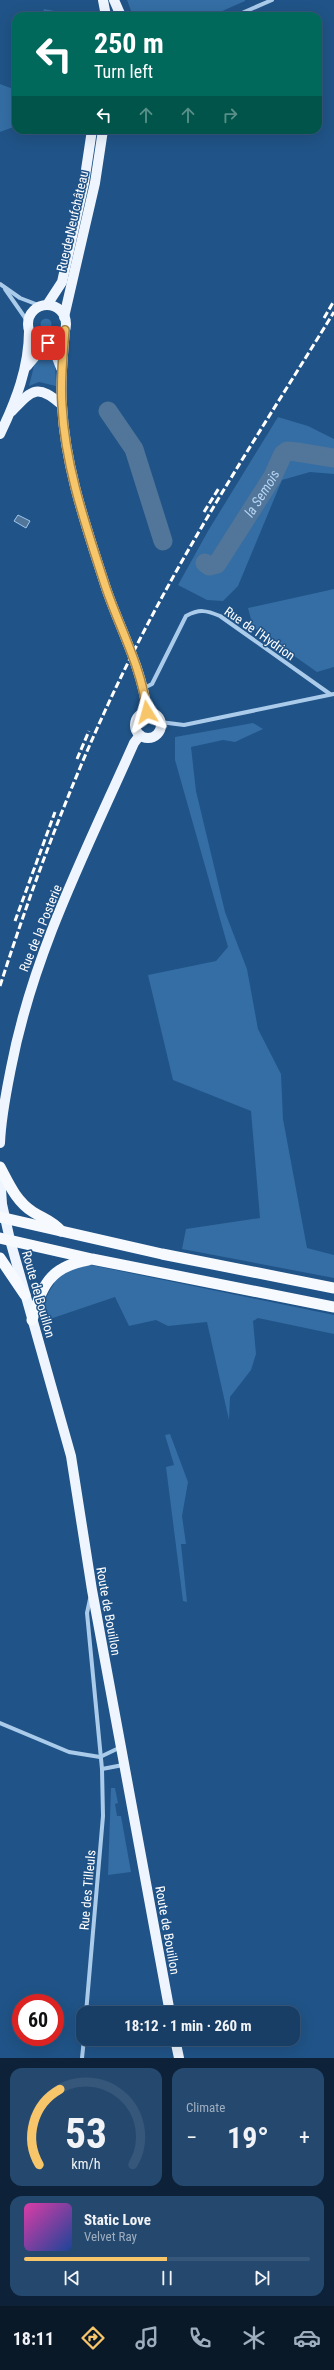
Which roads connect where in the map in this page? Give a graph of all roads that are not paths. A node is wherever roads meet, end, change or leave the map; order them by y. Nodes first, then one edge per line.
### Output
1 (103, 0) edge
2 (114, 0) edge
3 (272, 0) edge
4 (105, 12) edge
5 (119, 12) edge
6 (244, 12) edge
7 (91, 134) edge
8 (102, 134) edge
9 (1, 285) edge
10 (44, 306) junction
11 (64, 317) junction
12 (29, 326) junction
13 (65, 330) junction
14 (47, 343) junction
15 (26, 367) junction
16 (62, 370) junction
17 (62, 405) junction
18 (10, 413) junction
19 (0, 434) edge
20 (144, 688) junction
21 (332, 694) edge
22 (147, 712) junction
23 (160, 722) junction
24 (140, 735) junction
25 (0, 1143) edge
26 (0, 1167) edge
27 (0, 1174) edge
28 (2, 1218) edge
29 (62, 1232) junction
30 (5, 1239) edge
31 (0, 1258) edge
32 (92, 1259) junction
33 (334, 1288) edge
34 (25, 1295) junction
35 (334, 1307) edge
36 (32, 1320) junction
37 (92, 1590) junction
38 (0, 1723) edge
39 (121, 1747) junction
40 (100, 1757) junction
41 (124, 1765) junction
42 (102, 1769) junction
43 (87, 2006) edge
44 (169, 2006) edge
45 (83, 2046) edge
46 (176, 2046) edge
47 (82, 2058) edge
48 (179, 2058) edge

1 - 4 main road
2 - 5 main road
3 - 6 street
7 - 10 main road, Rue de Neufchâteau
8 - 11 main road, Rue de Neufchâteau
9 - 10 street
9 - 12 street
10 - 11 main road
10 - 12 main road
11 - 13 main road
12 - 14 main road
12 - 15 main road
13 - 14 main road
13 - 16 main road
14 - 15 main road
14 - 16 main road
15 - 18 main road
16 - 17 main road
17 - 18 main road
17 - 20 main road
18 - 19 main road
20 - 21 street, Rue de l'Hydrion
20 - 22 main road
21 - 23 street, Rue de l'Hydrion
22 - 23 main road
22 - 24 main road
23 - 24 main road
24 - 25 main road, Rue de la Posterie
26 - 29 highway
27 - 28 main road
28 - 29 highway
28 - 30 main road, Route de Bouillon
29 - 33 highway
30 - 32 highway
30 - 34 main road, Route de Bouillon
31 - 34 highway
32 - 35 highway
32 - 36 highway
34 - 36 main road, Route de Bouillon
36 - 37 main road, Route de Bouillon
37 - 39 main road, Route de Bouillon
37 - 40 street, Rue des Tilleuls
38 - 40 street
39 - 40 street
39 - 41 main road, Route de Bouillon
40 - 42 street, Rue des Tilleuls
41 - 42 street
41 - 44 main road, Route de Bouillon
42 - 43 street, Rue des Tilleuls
45 - 47 street
46 - 48 main road

